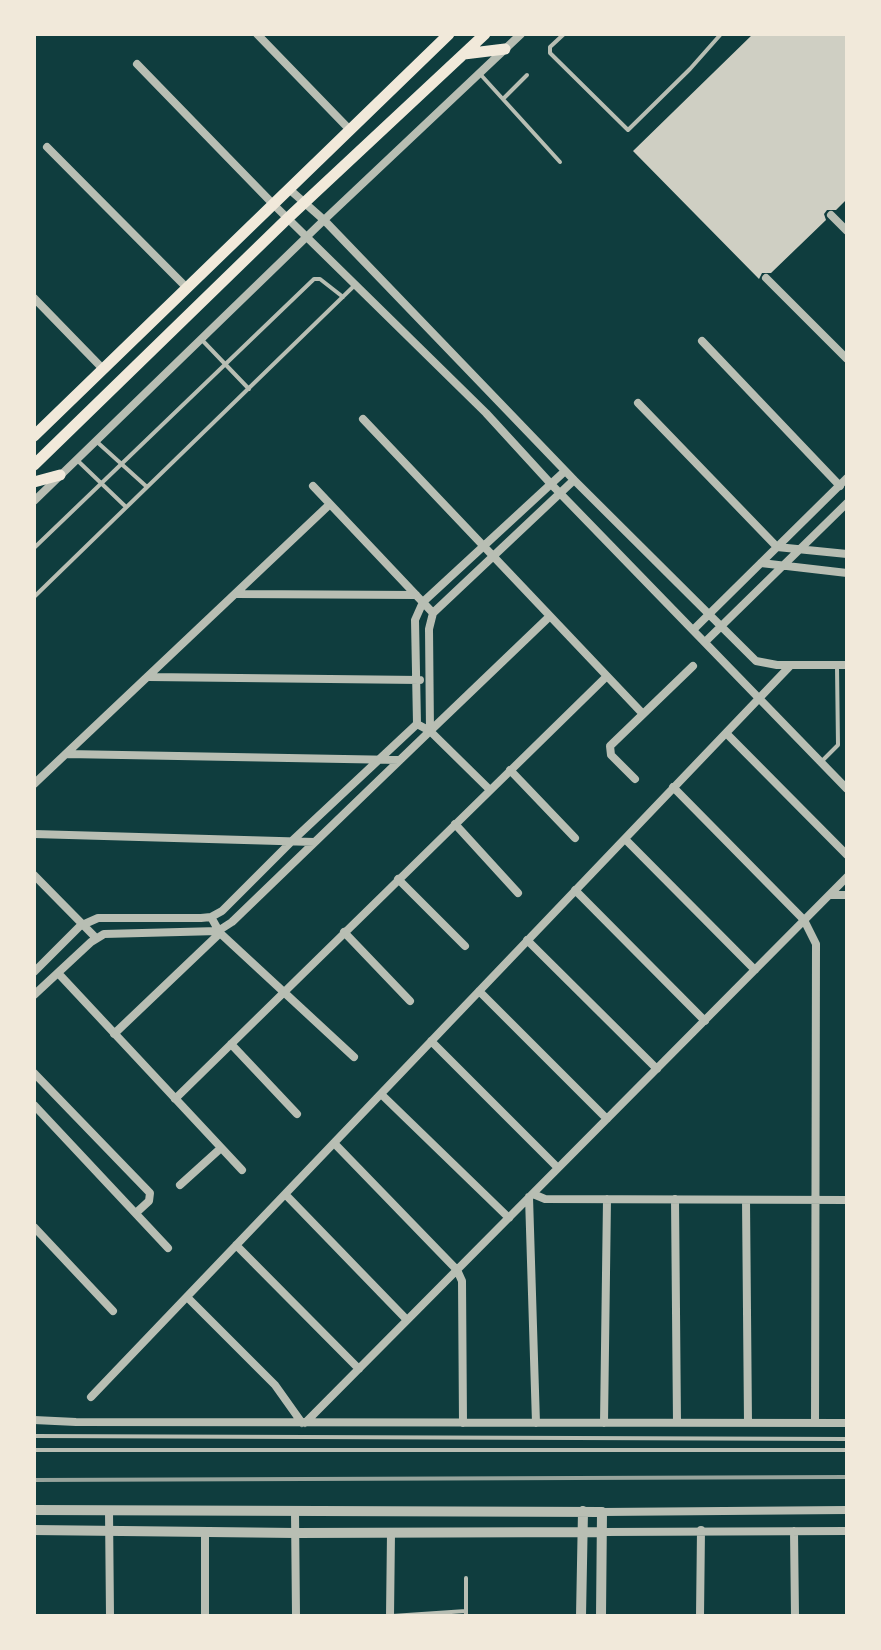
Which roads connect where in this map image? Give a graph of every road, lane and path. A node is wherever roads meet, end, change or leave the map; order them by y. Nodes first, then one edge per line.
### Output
1 (257, 34) edge
2 (449, 34) edge
3 (485, 34) edge
4 (521, 34) edge
5 (564, 34) edge
6 (721, 34) edge
7 (505, 49) junction
8 (463, 54) junction
9 (137, 64) dead end
10 (479, 73) junction
11 (527, 75) dead end
12 (503, 99) junction
13 (350, 130) junction
14 (47, 147) dead end
15 (560, 162) dead end
16 (289, 189) junction
17 (305, 202) junction
18 (273, 204) junction
19 (831, 215) dead end
20 (288, 218) junction
21 (324, 220) junction
22 (847, 231) edge
23 (307, 236) junction
24 (766, 278) dead end
25 (356, 284) junction
26 (187, 288) junction
27 (343, 297) junction
28 (34, 298) edge
29 (201, 339) junction
30 (702, 341) dead end
31 (847, 359) edge
32 (224, 364) junction
33 (103, 369) junction
34 (250, 390) junction
35 (638, 403) dead end
36 (363, 419) dead end
37 (34, 436) edge
38 (96, 441) junction
39 (76, 460) junction
40 (121, 464) junction
41 (34, 465) edge
42 (565, 471) junction
43 (60, 475) junction
44 (847, 478) edge
45 (574, 480) junction
46 (34, 482) edge
47 (101, 484) junction
48 (551, 484) junction
49 (313, 486) dead end
50 (840, 486) junction
51 (147, 487) junction
52 (560, 493) junction
53 (34, 501) edge
54 (847, 503) edge
55 (330, 504) junction
56 (126, 507) junction
57 (484, 546) junction
58 (777, 547) junction
59 (34, 548) edge
60 (801, 548) junction
61 (847, 554) edge
62 (494, 556) junction
63 (761, 563) junction
64 (784, 565) junction
65 (847, 573) edge
66 (237, 594) junction
67 (34, 597) edge
68 (419, 598) junction
69 (433, 613) junction
70 (709, 614) junction
71 (550, 616) junction
72 (721, 626) junction
73 (693, 630) junction
74 (705, 642) junction
75 (836, 665) junction
76 (847, 665) edge
77 (693, 666) dead end
78 (790, 666) junction
79 (607, 676) junction
80 (149, 677) junction
81 (416, 680) junction
82 (429, 680) junction
83 (758, 699) junction
84 (643, 714) junction
85 (417, 724) junction
86 (430, 731) junction
87 (726, 733) junction
88 (66, 754) junction
89 (377, 760) junction
90 (399, 760) junction
91 (821, 762) junction
92 (510, 770) junction
93 (635, 779) dead end
94 (34, 784) edge
95 (673, 787) junction
96 (847, 789) edge
97 (490, 790) junction
98 (455, 824) junction
99 (34, 834) edge
100 (575, 838) dead end
101 (625, 839) junction
102 (293, 840) junction
103 (314, 842) junction
104 (847, 855) edge
105 (34, 875) edge
106 (847, 877) edge
107 (398, 879) junction
108 (575, 890) junction
109 (518, 893) dead end
110 (830, 895) junction
111 (847, 895) edge
112 (211, 917) junction
113 (804, 920) junction
114 (83, 924) junction
115 (219, 932) junction
116 (344, 932) junction
117 (96, 938) junction
118 (527, 940) junction
119 (465, 946) dead end
120 (755, 970) junction
121 (34, 972) edge
122 (58, 973) junction
123 (285, 991) junction
124 (479, 991) junction
125 (34, 995) edge
126 (410, 1001) dead end
127 (705, 1021) junction
128 (114, 1034) junction
129 (431, 1041) junction
130 (231, 1044) junction
131 (354, 1057) dead end
132 (657, 1069) junction
133 (34, 1073) edge
134 (381, 1094) junction
135 (175, 1099) junction
136 (34, 1105) edge
137 (297, 1114) dead end
138 (607, 1119) junction
139 (334, 1143) junction
140 (221, 1148) junction
141 (558, 1168) junction
142 (242, 1170) dead end
143 (180, 1185) dead end
144 (285, 1194) junction
145 (531, 1195) junction
146 (607, 1199) junction
147 (675, 1199) junction
148 (746, 1200) junction
149 (817, 1200) junction
150 (847, 1200) edge
151 (137, 1212) junction
152 (509, 1218) junction
153 (34, 1227) edge
154 (236, 1245) junction
155 (168, 1248) dead end
156 (457, 1270) junction
157 (187, 1297) junction
158 (113, 1311) dead end
159 (407, 1320) junction
160 (359, 1369) junction
161 (91, 1397) dead end
162 (34, 1420) edge
163 (304, 1423) junction
164 (463, 1423) junction
165 (536, 1423) junction
166 (604, 1423) junction
167 (677, 1423) junction
168 (748, 1423) junction
169 (815, 1423) junction
170 (847, 1423) edge
171 (34, 1436) edge
172 (847, 1439) edge
173 (34, 1450) edge
174 (847, 1450) edge
175 (34, 1510) edge
176 (847, 1510) edge
177 (109, 1511) junction
178 (583, 1511) junction
179 (295, 1512) junction
180 (602, 1512) junction
181 (34, 1530) edge
182 (110, 1530) junction
183 (701, 1530) junction
184 (583, 1531) junction
185 (794, 1531) junction
186 (847, 1531) edge
187 (205, 1532) junction
188 (602, 1532) junction
189 (296, 1533) junction
190 (391, 1533) junction
191 (466, 1578) dead end
192 (466, 1613) edge
193 (421, 1615) edge
194 (110, 1616) edge
195 (205, 1616) edge
196 (296, 1616) edge
197 (390, 1616) edge
198 (581, 1616) edge
199 (601, 1616) edge
200 (700, 1616) edge
201 (795, 1616) edge

1 - 13 street
2 - 13 main road
3 - 8 main road
4 - 7 street
5 - 6 lane
7 - 8 main road
7 - 10 street
8 - 17 main road
9 - 18 street
10 - 12 lane
10 - 21 street
11 - 12 lane
12 - 15 lane
13 - 16 main road
14 - 26 street
16 - 17 street
16 - 18 main road
17 - 20 main road
17 - 21 street
18 - 20 street
18 - 26 main road
19 - 22 street
20 - 23 street
20 - 41 main road
21 - 23 street
21 - 42 street
23 - 25 street
23 - 29 street
24 - 31 street
25 - 27 lane
25 - 48 street
26 - 33 main road
27 - 32 lane
27 - 34 lane
28 - 33 street
29 - 32 lane
29 - 38 street
30 - 50 street
32 - 34 lane
32 - 40 lane
33 - 37 main road
34 - 51 lane
35 - 58 street
36 - 57 street
38 - 39 street
38 - 40 lane
39 - 43 street
39 - 47 lane
40 - 47 lane
40 - 51 lane
42 - 45 street
42 - 48 street
43 - 46 main road
43 - 53 street
44 - 50 street
45 - 52 street
45 - 70 street
47 - 56 lane
47 - 59 lane
48 - 52 street
48 - 57 street
49 - 55 street
50 - 58 street
51 - 56 lane
52 - 62 street
52 - 73 street
54 - 60 street
55 - 66 street
55 - 68 street
56 - 67 lane
57 - 62 street
57 - 68 street
58 - 60 street
58 - 63 street
60 - 61 street
60 - 64 street
62 - 69 street
62 - 71 street
63 - 64 street
63 - 70 street
64 - 65 street
64 - 72 street
66 - 68 street
66 - 80 street
68 - 69 street
68 - 81 street
69 - 82 street
70 - 72 street
70 - 73 street
71 - 79 street
71 - 86 street
72 - 74 street
72 - 78 street
73 - 74 street
74 - 83 street
75 - 76 street
75 - 78 street
75 - 91 lane
77 - 84 street
78 - 83 street
79 - 84 street
79 - 92 street
80 - 81 street
80 - 88 street
81 - 82 street
81 - 85 street
82 - 86 street
83 - 87 street
83 - 91 street
84 - 93 street
85 - 86 street
85 - 89 street
86 - 90 street
86 - 97 street
87 - 95 street
87 - 104 street
88 - 89 street
88 - 94 street
89 - 90 street
89 - 102 street
90 - 103 street
91 - 96 street
92 - 97 street
92 - 100 street
95 - 101 street
95 - 113 street
97 - 98 street
98 - 107 street
98 - 109 street
99 - 102 street
101 - 108 street
101 - 120 street
102 - 103 street
102 - 112 street
103 - 115 street
105 - 114 street
106 - 110 street
107 - 116 street
107 - 119 street
108 - 118 street
108 - 127 street
110 - 111 street
110 - 113 street
112 - 114 street
112 - 115 street
113 - 120 street
113 - 149 street
114 - 117 street
114 - 121 street
115 - 117 street
115 - 123 street
115 - 128 street
116 - 123 street
116 - 126 street
117 - 122 street
118 - 124 street
118 - 132 street
120 - 127 street
122 - 125 street
122 - 128 street
123 - 130 street
123 - 131 street
124 - 129 street
124 - 138 street
127 - 132 street
128 - 135 street
129 - 134 street
129 - 141 street
130 - 135 street
130 - 137 street
132 - 138 street
133 - 151 street
134 - 139 street
134 - 152 street
135 - 140 street
136 - 151 street
138 - 141 street
139 - 144 street
139 - 156 street
140 - 142 street
140 - 143 street
141 - 145 street
144 - 154 street
144 - 159 street
145 - 146 street
145 - 152 street
145 - 165 street
146 - 147 street
146 - 166 street
147 - 148 street
147 - 167 street
148 - 149 street
148 - 168 street
149 - 150 street
149 - 169 street
151 - 155 street
152 - 156 street
153 - 158 street
154 - 157 street
154 - 160 street
156 - 159 street
156 - 164 street
157 - 161 street
157 - 163 street
159 - 160 street
160 - 163 street
162 - 163 street
163 - 164 street
164 - 165 street
165 - 166 street
166 - 167 street
167 - 168 street
168 - 169 street
169 - 170 street
171 - 172 lane
173 - 174 lane
175 - 177 street
176 - 180 street
177 - 179 street
177 - 182 street
178 - 179 street
178 - 180 street
178 - 184 street
179 - 189 street
180 - 188 street
181 - 182 street
182 - 187 street
182 - 194 street
183 - 185 street
183 - 188 street
183 - 200 street
184 - 188 street
184 - 190 street
184 - 198 street
185 - 186 street
185 - 201 street
187 - 189 street
187 - 195 street
188 - 199 street
189 - 190 street
189 - 196 street
190 - 197 street
191 - 192 lane
192 - 193 lane
193 - 197 lane

